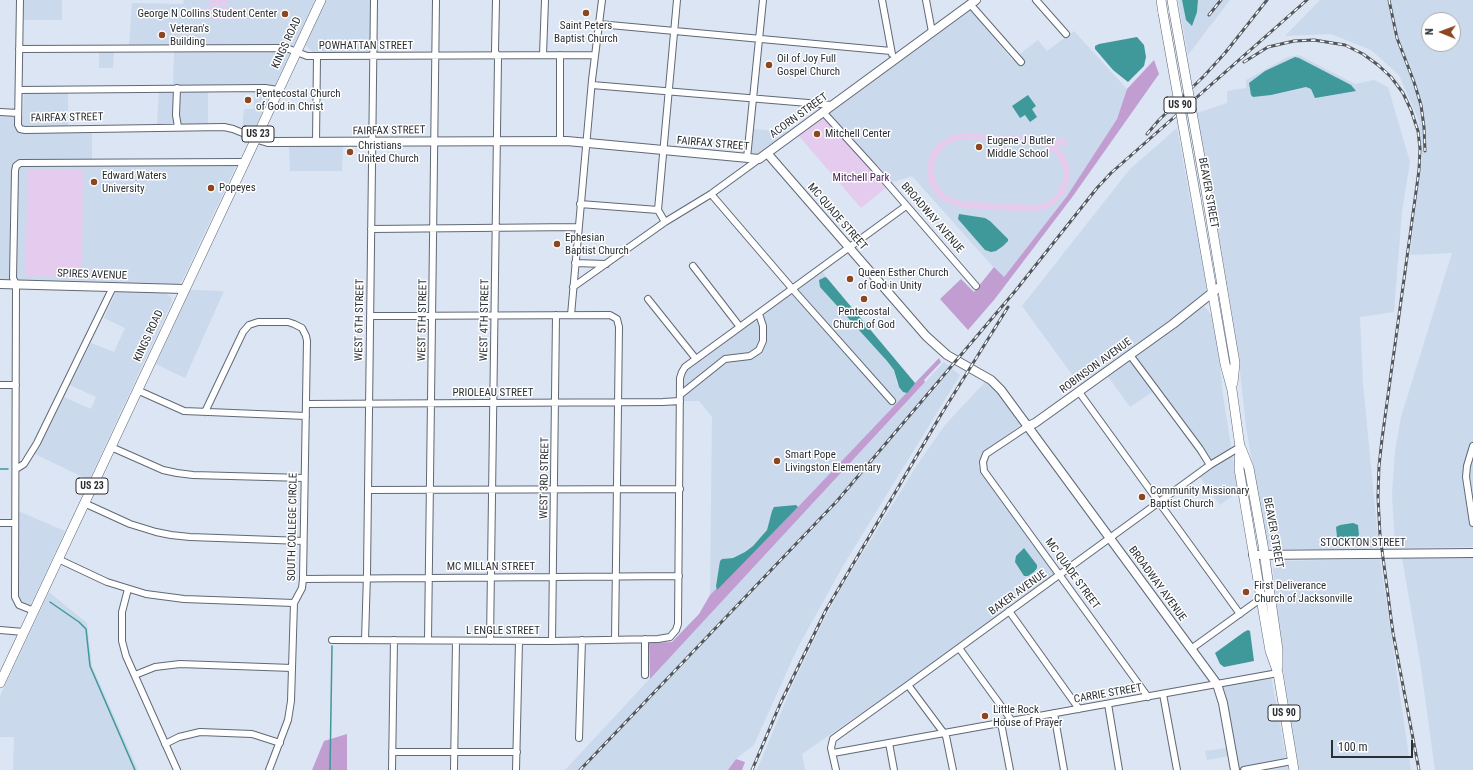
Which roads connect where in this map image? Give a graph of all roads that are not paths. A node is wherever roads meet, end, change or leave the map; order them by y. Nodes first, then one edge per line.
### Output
1 (20, 0) edge
2 (321, 0) edge
3 (374, 0) edge
4 (436, 0) edge
5 (496, 0) edge
6 (545, 0) edge
7 (602, 0) edge
8 (677, 0) edge
9 (763, 0) edge
10 (882, 0) edge
11 (926, 0) edge
12 (1036, 0) edge
13 (1161, 0) edge
14 (1172, 0) edge
15 (973, 2) edge
16 (599, 24) junction
17 (674, 31) junction
18 (932, 32) junction
19 (1066, 34) dead end
20 (759, 39) junction
21 (19, 49) junction
22 (296, 51) junction
23 (891, 51) junction
24 (436, 55) junction
25 (497, 55) junction
26 (543, 55) junction
27 (560, 55) junction
28 (595, 55) junction
29 (317, 56) junction
30 (374, 56) junction
31 (893, 61) junction
32 (1021, 62) dead end
33 (592, 84) junction
34 (177, 88) junction
35 (19, 90) junction
36 (278, 90) junction
37 (669, 91) junction
38 (753, 98) junction
39 (832, 105) junction
40 (0, 112) edge
41 (823, 112) junction
42 (18, 113) junction
43 (178, 127) junction
44 (255, 138) junction
45 (560, 140) junction
46 (435, 141) junction
47 (497, 141) junction
48 (316, 142) junction
49 (372, 142) junction
50 (586, 143) junction
51 (663, 150) junction
52 (767, 153) junction
53 (747, 158) junction
54 (759, 159) junction
55 (244, 162) junction
56 (712, 194) junction
57 (580, 204) junction
58 (906, 206) junction
59 (658, 210) junction
60 (664, 222) junction
61 (578, 227) junction
62 (496, 228) junction
63 (371, 229) junction
64 (434, 229) junction
65 (849, 248) junction
66 (575, 263) junction
67 (606, 264) junction
68 (693, 266) dead end
69 (0, 284) edge
70 (16, 284) junction
71 (1222, 285) junction
72 (976, 286) dead end
73 (114, 287) junction
74 (573, 287) junction
75 (792, 288) junction
76 (184, 289) junction
77 (1213, 293) junction
78 (648, 299) dead end
79 (495, 315) junction
80 (556, 315) junction
81 (571, 315) junction
82 (370, 316) junction
83 (432, 316) junction
84 (760, 317) junction
85 (740, 327) junction
86 (1130, 354) junction
87 (696, 359) junction
88 (0, 385) edge
89 (16, 385) junction
90 (137, 390) junction
91 (1232, 390) junction
92 (1079, 392) junction
93 (680, 398) junction
94 (892, 401) dead end
95 (556, 402) junction
96 (619, 402) junction
97 (431, 403) junction
98 (494, 403) junction
99 (306, 404) junction
100 (369, 404) junction
101 (204, 412) junction
102 (306, 416) junction
103 (1028, 426) junction
104 (1473, 446) edge
105 (111, 447) junction
106 (1240, 447) junction
107 (983, 462) joint
108 (1210, 465) junction
109 (1470, 467) edge
110 (16, 469) junction
111 (304, 478) junction
112 (617, 489) junction
113 (680, 489) junction
114 (368, 490) junction
115 (430, 490) junction
116 (492, 490) junction
117 (555, 490) junction
118 (1160, 502) junction
119 (84, 503) junction
120 (0, 523) edge
121 (15, 523) junction
122 (1473, 523) edge
123 (1110, 538) junction
124 (303, 541) junction
125 (1473, 553) edge
126 (1264, 554) junction
127 (1253, 555) junction
128 (58, 560) junction
129 (1060, 575) junction
130 (679, 576) junction
131 (429, 577) junction
132 (491, 577) junction
133 (554, 577) junction
134 (616, 577) junction
135 (367, 578) junction
136 (303, 579) junction
137 (128, 589) junction
138 (1270, 592) junction
139 (1261, 600) junction
140 (294, 603) junction
141 (34, 611) junction
142 (1009, 611) junction
143 (1240, 614) junction
144 (0, 630) edge
145 (1271, 630) junction
146 (24, 632) junction
147 (645, 639) junction
148 (332, 640) dead end
149 (365, 640) junction
150 (394, 640) junction
151 (428, 640) junction
152 (490, 640) junction
153 (582, 640) junction
154 (615, 640) junction
155 (456, 641) junction
156 (519, 641) junction
157 (552, 641) junction
158 (959, 648) junction
159 (1191, 649) junction
160 (292, 668) junction
161 (1278, 673) junction
162 (135, 675) junction
163 (645, 675) dead end
164 (0, 683) edge
165 (1217, 684) junction
166 (908, 685) junction
167 (1163, 694) junction
168 (1148, 697) junction
169 (1108, 704) junction
170 (1079, 709) junction
171 (1054, 713) junction
172 (1012, 721) junction
173 (1001, 723) junction
174 (944, 733) junction
175 (579, 738) dead end
176 (280, 743) junction
177 (890, 743) junction
178 (165, 744) junction
179 (392, 752) junction
180 (517, 752) junction
181 (455, 753) junction
182 (833, 753) junction
183 (1293, 765) edge
184 (177, 770) edge
185 (269, 770) edge
186 (392, 770) edge
187 (454, 770) edge
188 (516, 770) edge
189 (836, 770) edge
190 (894, 770) edge
191 (953, 770) edge
192 (1010, 770) edge
193 (1064, 770) edge
194 (1119, 770) edge
195 (1177, 770) edge
196 (1235, 770) edge
197 (1244, 770) edge

1 - 21 street
2 - 22 main road, KINGS ROAD / US 23
3 - 30 street, WEST 6TH STREET
4 - 24 street, WEST 5TH STREET
5 - 25 street, WEST 4TH STREET
6 - 26 street
7 - 16 street
8 - 17 street
9 - 20 street
10 - 23 street
11 - 18 street
12 - 19 street
13 - 77 main road, BEAVER STREET / US 90, bridge
14 - 71 main road, BEAVER STREET / US 90, bridge
15 - 18 street, ACORN STREET
15 - 32 street
16 - 17 street
16 - 28 street
17 - 20 street
17 - 37 street
18 - 31 street, ACORN STREET
20 - 23 street
20 - 38 street
21 - 22 street, POWHATTAN STREET
21 - 35 street
22 - 29 street, POWHATTAN STREET
22 - 36 main road, KINGS ROAD / US 23
23 - 31 street
24 - 25 street, POWHATTAN STREET
24 - 30 street, POWHATTAN STREET
24 - 46 street, WEST 5TH STREET
25 - 26 street, POWHATTAN STREET
25 - 47 street, WEST 4TH STREET
26 - 27 street, POWHATTAN STREET
27 - 28 street, POWHATTAN STREET
27 - 45 street
28 - 33 street
29 - 30 street, POWHATTAN STREET
29 - 48 street
30 - 49 street, WEST 6TH STREET
31 - 39 street, ACORN STREET
33 - 37 street
33 - 50 street
34 - 35 street
34 - 36 street
34 - 43 street
35 - 42 street
36 - 44 main road, KINGS ROAD / US 23
37 - 38 street
37 - 51 street
38 - 39 street
38 - 53 street
39 - 41 street, ACORN STREET
40 - 42 street, FAIRFAX STREET
41 - 52 street, ACORN STREET
41 - 58 street, BROADWAY AVENUE
42 - 43 street, FAIRFAX STREET
43 - 44 street, FAIRFAX STREET
44 - 48 street, FAIRFAX STREET
44 - 55 main road, KINGS ROAD / US 23
45 - 47 street, FAIRFAX STREET
45 - 50 street, FAIRFAX STREET
46 - 47 street, FAIRFAX STREET
46 - 49 street, FAIRFAX STREET
46 - 64 street, WEST 5TH STREET
47 - 62 street, WEST 4TH STREET
48 - 49 street, FAIRFAX STREET
49 - 63 street, WEST 6TH STREET
50 - 51 street, FAIRFAX STREET
50 - 57 street
51 - 53 street, FAIRFAX STREET
51 - 59 street
52 - 54 street, ACORN STREET
52 - 65 street, MC QUADE STREET
53 - 54 street, FAIRFAX STREET
54 - 56 street, ACORN STREET
55 - 70 street
55 - 76 main road, KINGS ROAD / US 23
56 - 60 street, ACORN STREET
56 - 75 street
57 - 59 street
57 - 61 street
58 - 65 street
58 - 72 street, BROADWAY AVENUE
59 - 60 street
60 - 67 street, ACORN STREET
61 - 62 street
61 - 66 street
62 - 64 street
62 - 79 street, WEST 4TH STREET
63 - 64 street
63 - 82 street, WEST 6TH STREET
64 - 83 street, WEST 5TH STREET
65 - 75 street
65 - 103 street, MC QUADE STREET
66 - 67 street
66 - 74 street
67 - 74 street, ACORN STREET
68 - 85 street
69 - 70 street, SPIRES AVENUE
70 - 73 street, SPIRES AVENUE
70 - 89 street
71 - 77 street, ROBINSON AVENUE
71 - 91 main road, BEAVER STREET / US 90
73 - 76 street, SPIRES AVENUE
73 - 110 street
74 - 81 street
75 - 84 street
75 - 94 street
76 - 90 main road, KINGS ROAD / US 23
77 - 86 street, ROBINSON AVENUE
77 - 91 main road, BEAVER STREET / US 90
78 - 87 street
79 - 80 street
79 - 83 street
79 - 98 street, WEST 4TH STREET
80 - 81 street
80 - 95 street, WEST 3RD STREET
81 - 96 street
82 - 83 street
82 - 100 street, WEST 6TH STREET
83 - 97 street, WEST 5TH STREET
84 - 85 street
84 - 93 street
85 - 87 street
86 - 92 street, ROBINSON AVENUE
86 - 108 street
87 - 93 street
88 - 89 street
89 - 110 street
90 - 101 street
90 - 105 main road, KINGS ROAD / US 23
91 - 106 main road, BEAVER STREET / US 90
92 - 103 street, ROBINSON AVENUE
92 - 118 street
93 - 96 street, PRIOLEAU STREET
93 - 113 street
95 - 96 street, PRIOLEAU STREET
95 - 98 street, PRIOLEAU STREET
95 - 117 street, WEST 3RD STREET
96 - 112 street
97 - 98 street, PRIOLEAU STREET
97 - 100 street, PRIOLEAU STREET
97 - 115 street, WEST 5TH STREET
98 - 116 street, WEST 4TH STREET
99 - 100 street, PRIOLEAU STREET
99 - 101 street, SOUTH COLLEGE CIRCLE
99 - 102 street, SOUTH COLLEGE CIRCLE
100 - 114 street, WEST 6TH STREET
101 - 102 street
102 - 111 street, SOUTH COLLEGE CIRCLE
103 - 107 street, ROBINSON AVENUE
103 - 123 street, BROADWAY AVENUE
104 - 109 street
105 - 111 street
105 - 119 main road, KINGS ROAD / US 23
106 - 108 street, BAKER AVENUE
106 - 126 main road, BEAVER STREET / US 90
106 - 127 main road, BEAVER STREET / US 90
107 - 129 street, MC QUADE STREET
108 - 118 street, BAKER AVENUE
109 - 122 street
110 - 121 street
111 - 124 street, SOUTH COLLEGE CIRCLE
112 - 113 street
112 - 117 street
112 - 134 street
113 - 130 street
114 - 115 street
114 - 135 street, WEST 6TH STREET
115 - 116 street
115 - 131 street, WEST 5TH STREET
116 - 117 street
116 - 132 street, WEST 4TH STREET
117 - 133 street, WEST 3RD STREET
118 - 123 street, BAKER AVENUE
118 - 143 street
119 - 124 street
119 - 128 main road, KINGS ROAD / US 23
120 - 121 street
121 - 141 street
123 - 129 street, BAKER AVENUE
123 - 159 street, BROADWAY AVENUE
124 - 136 street, SOUTH COLLEGE CIRCLE
125 - 126 street, STOCKTON STREET
126 - 127 street, STOCKTON STREET
126 - 138 main road, BEAVER STREET / US 90
127 - 139 main road, BEAVER STREET / US 90
128 - 137 street
128 - 141 main road, KINGS ROAD / US 23
129 - 142 street, BAKER AVENUE
129 - 168 street, MC QUADE STREET
130 - 134 street, MC MILLAN STREET
130 - 147 street, L ENGLE STREET
131 - 132 street, MC MILLAN STREET
131 - 135 street, MC MILLAN STREET
131 - 151 street, WEST 5TH STREET
132 - 133 street, MC MILLAN STREET
132 - 152 street, WEST 4TH STREET
133 - 134 street, MC MILLAN STREET
133 - 157 street, WEST 3RD STREET
134 - 154 street
135 - 136 street, MC MILLAN STREET
135 - 149 street, WEST 6TH STREET
136 - 140 street, SOUTH COLLEGE CIRCLE
137 - 140 street
137 - 162 street
138 - 139 street
138 - 145 main road, BEAVER STREET / US 90
139 - 143 street
139 - 145 main road, BEAVER STREET / US 90
140 - 160 street, SOUTH COLLEGE CIRCLE
141 - 146 main road, KINGS ROAD / US 23
142 - 158 street, BAKER AVENUE
142 - 170 street
143 - 159 street
144 - 146 street
145 - 161 main road, BEAVER STREET / US 90
146 - 164 main road, KINGS ROAD / US 23
147 - 154 street, L ENGLE STREET
147 - 163 street
148 - 149 street, L ENGLE STREET
149 - 150 street, L ENGLE STREET
150 - 151 street, L ENGLE STREET
150 - 179 street
151 - 155 street, L ENGLE STREET
152 - 155 street, L ENGLE STREET
152 - 156 street, L ENGLE STREET
153 - 154 street, L ENGLE STREET
153 - 157 street, L ENGLE STREET
153 - 175 street
155 - 181 street
156 - 157 street, L ENGLE STREET
156 - 180 street
158 - 166 street, BAKER AVENUE
158 - 172 street
159 - 165 street, BROADWAY AVENUE
160 - 162 street
160 - 176 street, SOUTH COLLEGE CIRCLE
161 - 165 street, CARRIE STREET
161 - 183 main road, BEAVER STREET / US 90
162 - 178 street
165 - 167 street, CARRIE STREET
165 - 196 street, BROADWAY AVENUE
166 - 174 street
166 - 182 street, BAKER AVENUE
167 - 168 street, CARRIE STREET
167 - 195 street
168 - 169 street, CARRIE STREET
169 - 170 street, CARRIE STREET
169 - 194 street
170 - 171 street, CARRIE STREET
171 - 172 street, CARRIE STREET
171 - 193 street
172 - 173 street, CARRIE STREET
173 - 174 street, CARRIE STREET
173 - 192 street
174 - 177 street, CARRIE STREET
174 - 191 street
176 - 178 street
176 - 185 street, SOUTH COLLEGE CIRCLE
177 - 182 street, CARRIE STREET
177 - 190 street
178 - 184 street
179 - 181 street
179 - 186 street
180 - 181 street
180 - 188 street
181 - 187 street
182 - 189 street
183 - 197 street

